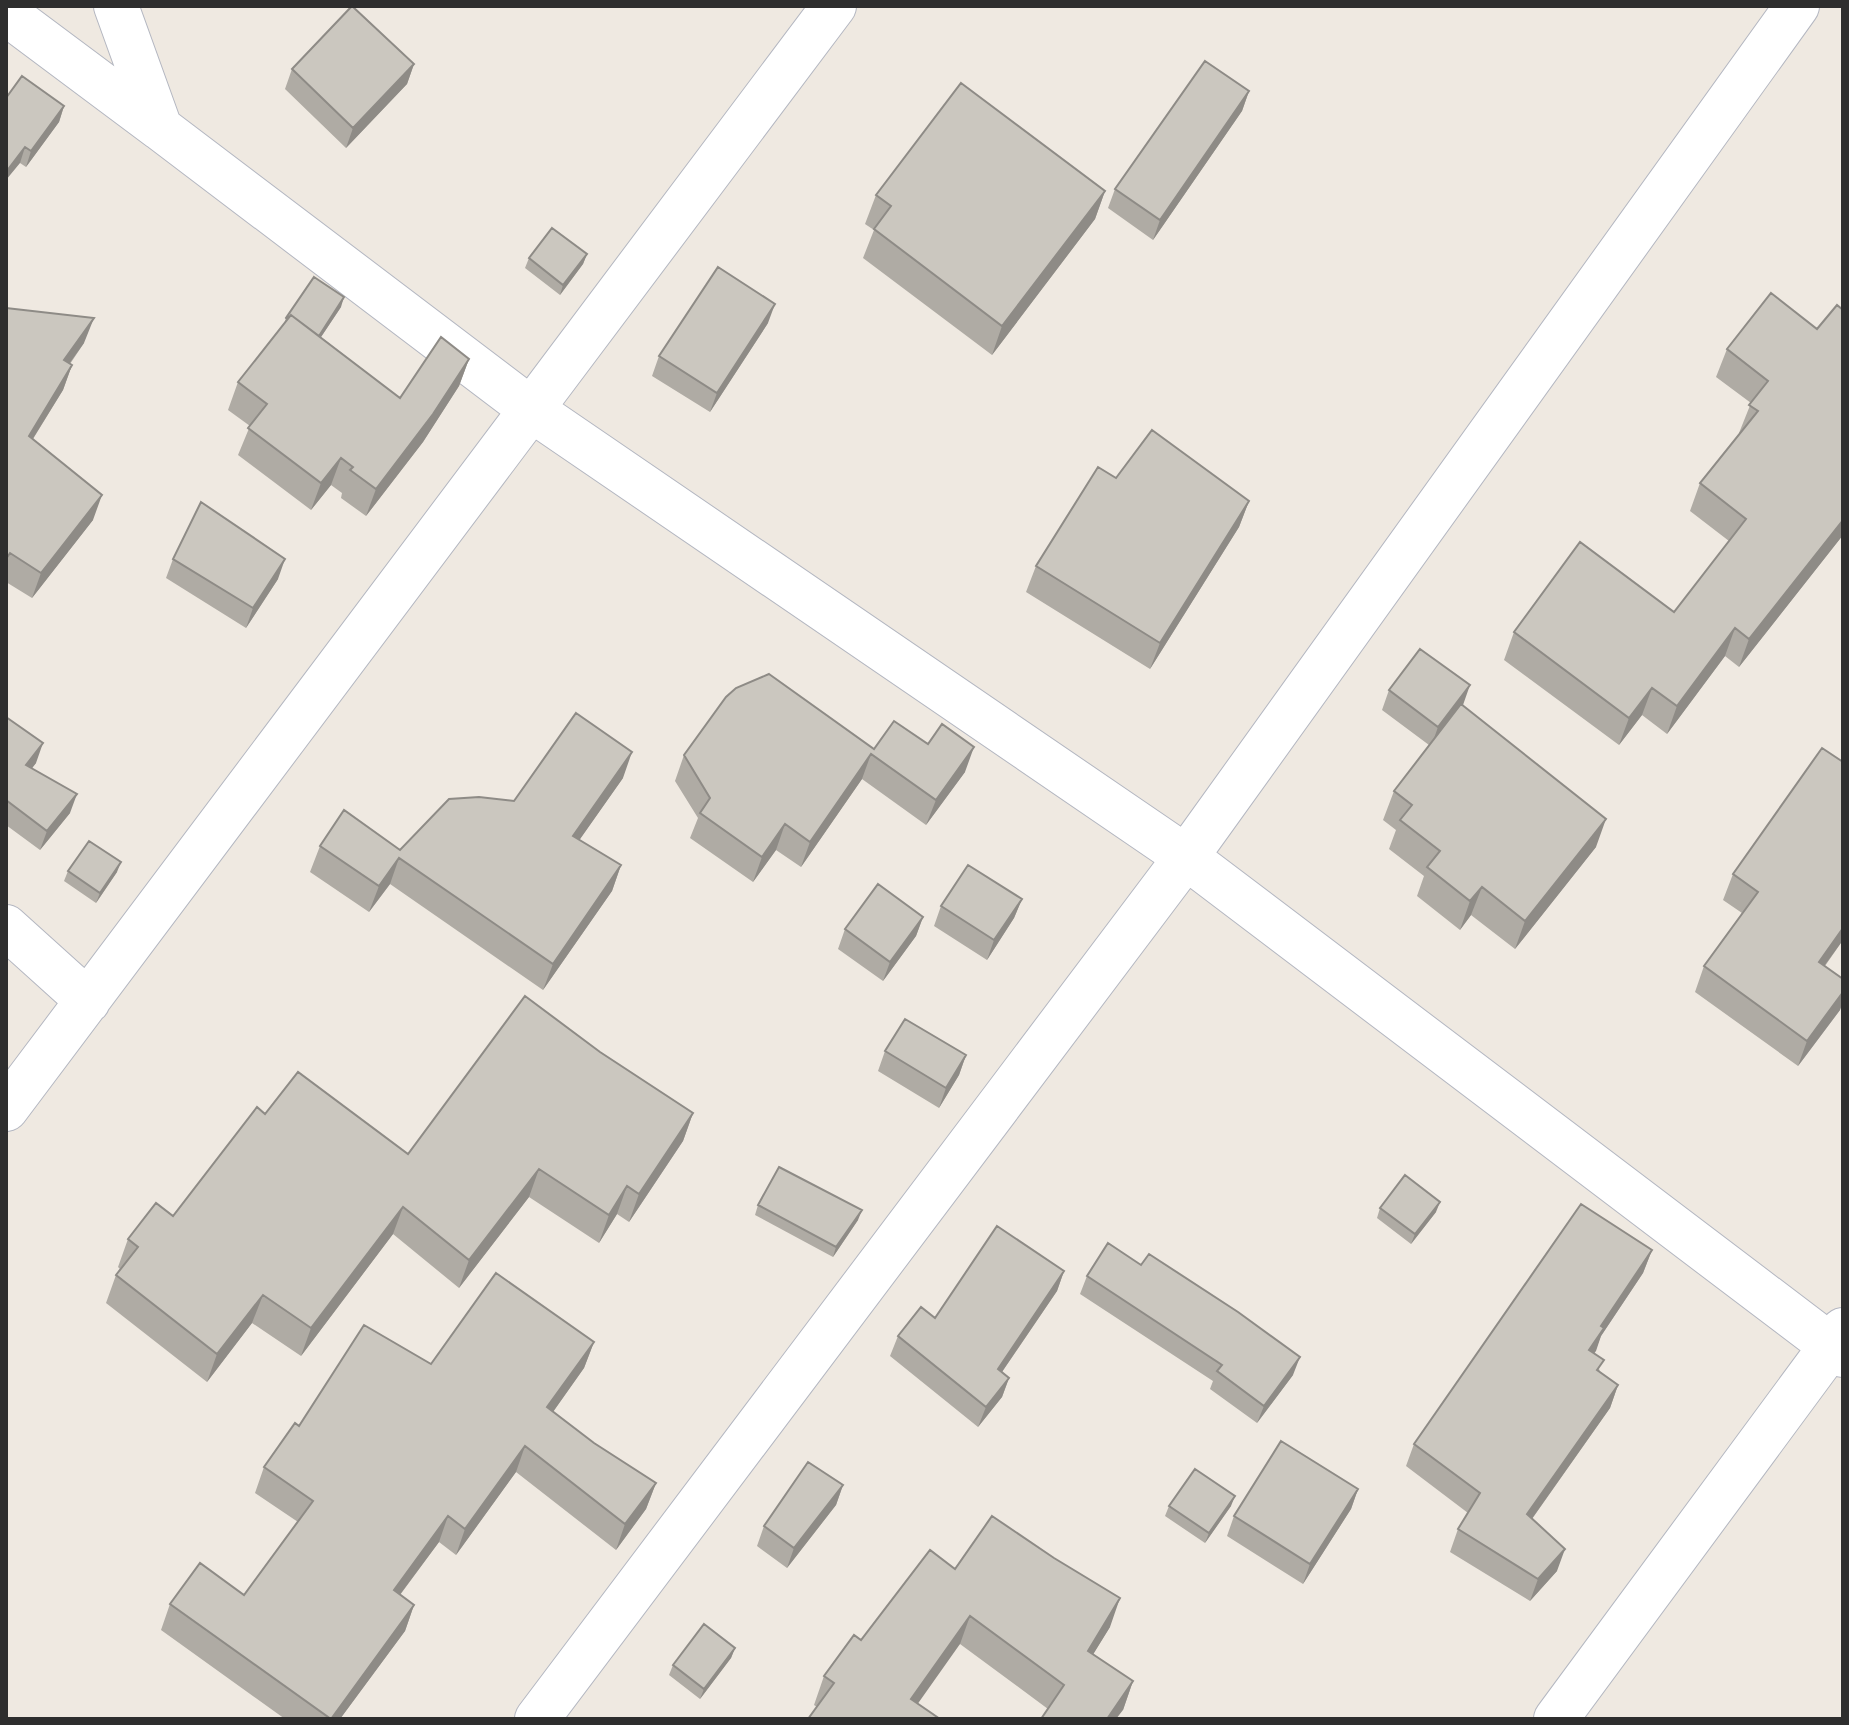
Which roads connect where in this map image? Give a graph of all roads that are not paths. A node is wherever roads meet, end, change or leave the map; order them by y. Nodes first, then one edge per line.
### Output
1 (116, 6) edge
2 (834, 6) edge
3 (1797, 6) edge
4 (6, 13) edge
5 (160, 128) junction
6 (532, 410) junction
7 (1186, 857) junction
8 (6, 927) edge
9 (88, 1001) junction
10 (6, 1109) edge
11 (1839, 1344) edge
12 (537, 1719) edge
13 (1556, 1719) edge

1 - 5 street
2 - 6 street
3 - 7 street
4 - 5 street
5 - 6 street
6 - 7 street
6 - 9 street
7 - 11 street
7 - 12 street
8 - 9 street
9 - 10 street
11 - 13 street

